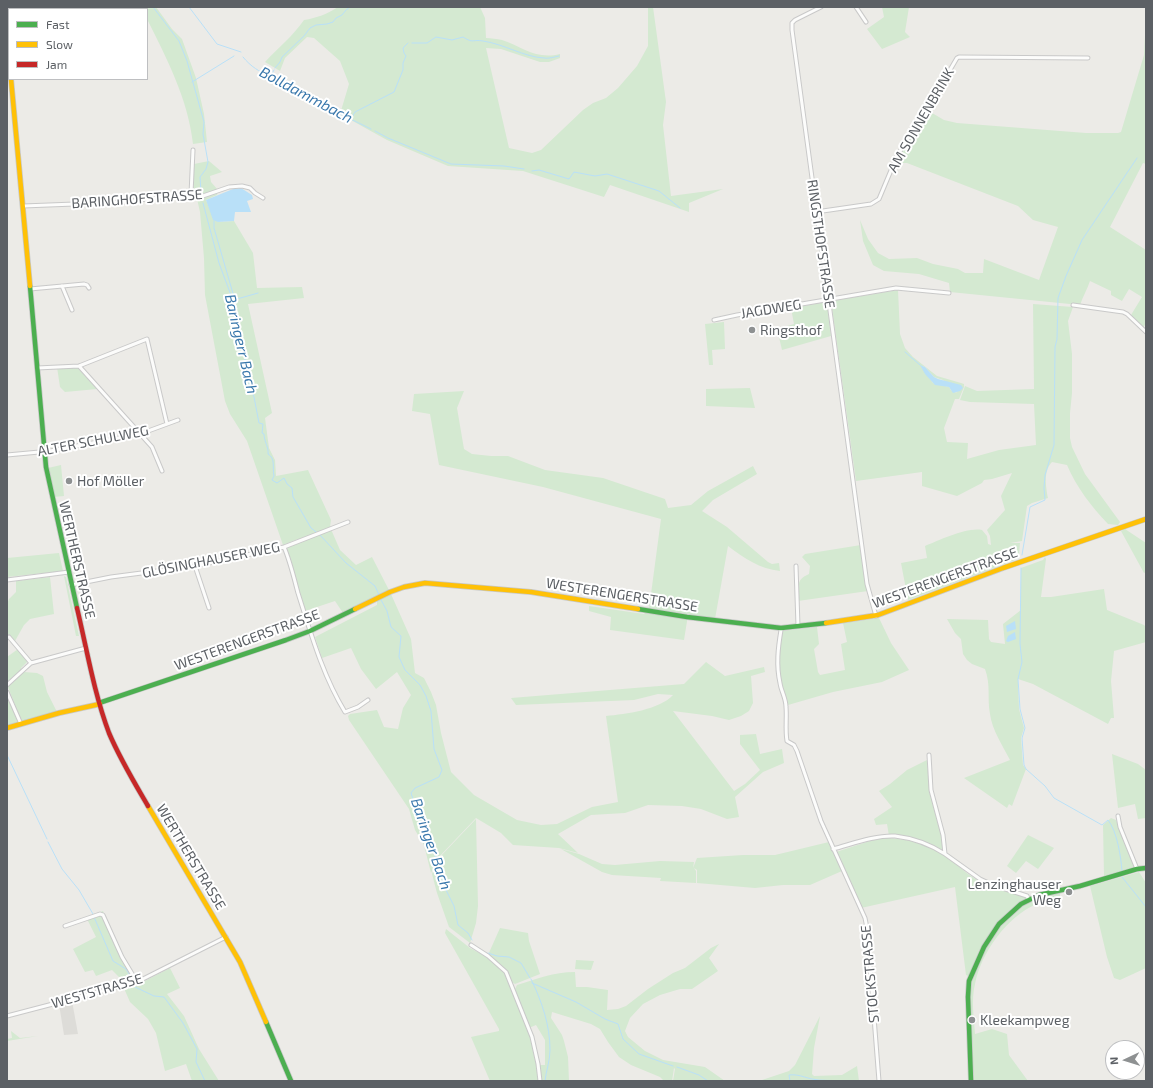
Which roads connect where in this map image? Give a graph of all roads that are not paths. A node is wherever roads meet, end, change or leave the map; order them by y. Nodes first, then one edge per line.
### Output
1 (821, 7) edge
2 (856, 7) edge
3 (866, 22) dead end
4 (7, 39) edge
5 (8, 56) edge
6 (1088, 58) dead end
7 (11, 80) edge
8 (193, 150) dead end
9 (191, 194) junction
10 (263, 198) dead end
11 (23, 206) junction
12 (816, 212) junction
13 (62, 286) junction
14 (89, 288) dead end
15 (30, 289) junction
16 (949, 293) dead end
17 (829, 299) junction
18 (1073, 305) dead end
19 (72, 310) dead end
20 (714, 320) dead end
21 (1146, 332) edge
22 (79, 366) junction
23 (37, 368) junction
24 (178, 420) dead end
25 (167, 424) junction
26 (140, 434) junction
27 (44, 452) junction
28 (7, 455) edge
29 (162, 471) dead end
30 (1146, 519) edge
31 (348, 522) dead end
32 (284, 547) junction
33 (195, 566) junction
34 (796, 566) dead end
35 (69, 572) junction
36 (7, 580) edge
37 (71, 585) junction
38 (209, 608) dead end
39 (876, 616) junction
40 (798, 626) junction
41 (781, 629) junction
42 (310, 631) junction
43 (8, 636) dead end
44 (86, 648) junction
45 (31, 663) junction
46 (7, 685) edge
47 (7, 692) edge
48 (368, 700) dead end
49 (99, 703) junction
50 (21, 724) junction
51 (7, 728) edge
52 (929, 755) dead end
53 (1118, 816) dead end
54 (833, 849) junction
55 (945, 854) junction
56 (1146, 868) edge
57 (1137, 869) junction
58 (1029, 900) junction
59 (65, 926) dead end
60 (226, 937) junction
61 (471, 945) dead end
62 (137, 982) junction
63 (7, 1016) edge
64 (291, 1081) edge
65 (540, 1081) edge
66 (879, 1081) edge
67 (971, 1081) edge

1 - 12 street, RINGSTHOFSTRASSE
2 - 3 street
4 - 5 main road
6 - 12 street, AM SONNENBRINK
7 - 11 main road, WERTHERSTRASSE
8 - 9 street
9 - 10 street, BARINGHOFSTRASSE
9 - 11 street, BARINGHOFSTRASSE
11 - 15 main road, WERTHERSTRASSE
12 - 17 street, RINGSTHOFSTRASSE
13 - 14 street
13 - 15 street
13 - 19 street
15 - 23 main road, WERTHERSTRASSE
16 - 17 street, JAGDWEG
17 - 20 street, JAGDWEG
17 - 39 street, RINGSTHOFSTRASSE
18 - 21 street
22 - 23 street
22 - 25 street
22 - 26 street
23 - 27 main road, WERTHERSTRASSE
24 - 25 street, ALTER SCHULWEG
25 - 26 street, ALTER SCHULWEG
26 - 27 street, ALTER SCHULWEG
26 - 29 street
27 - 28 street, ALTER SCHULWEG
27 - 35 main road, WERTHERSTRASSE
30 - 39 main road, WESTERENGERSTRASSE
31 - 32 street, GLÖSINGHAUSER WEG
32 - 33 street, GLÖSINGHAUSER WEG
32 - 42 street
33 - 37 street, GLÖSINGHAUSER WEG
33 - 38 street
34 - 40 street
35 - 36 street
35 - 37 main road, WERTHERSTRASSE
37 - 44 main road, WERTHERSTRASSE
39 - 40 main road, WESTERENGERSTRASSE
40 - 41 main road, WESTERENGERSTRASSE
41 - 42 main road, WESTERENGERSTRASSE
41 - 54 street, STOCKSTRASSE
42 - 48 street
42 - 49 main road, WESTERENGERSTRASSE
43 - 45 street
44 - 45 street
44 - 49 main road, WERTHERSTRASSE
45 - 46 street
47 - 50 street
49 - 50 main road, WESTERENGERSTRASSE
49 - 60 main road, WERTHERSTRASSE
50 - 51 main road, WESTERENGERSTRASSE
52 - 55 street
53 - 57 street
54 - 55 street
54 - 66 street, STOCKSTRASSE
55 - 58 street
56 - 57 main road
57 - 58 main road
58 - 67 main road
59 - 62 street
60 - 62 street, WESTSTRASSE
60 - 64 main road, WERTHERSTRASSE
61 - 65 street
62 - 63 street, WESTSTRASSE

